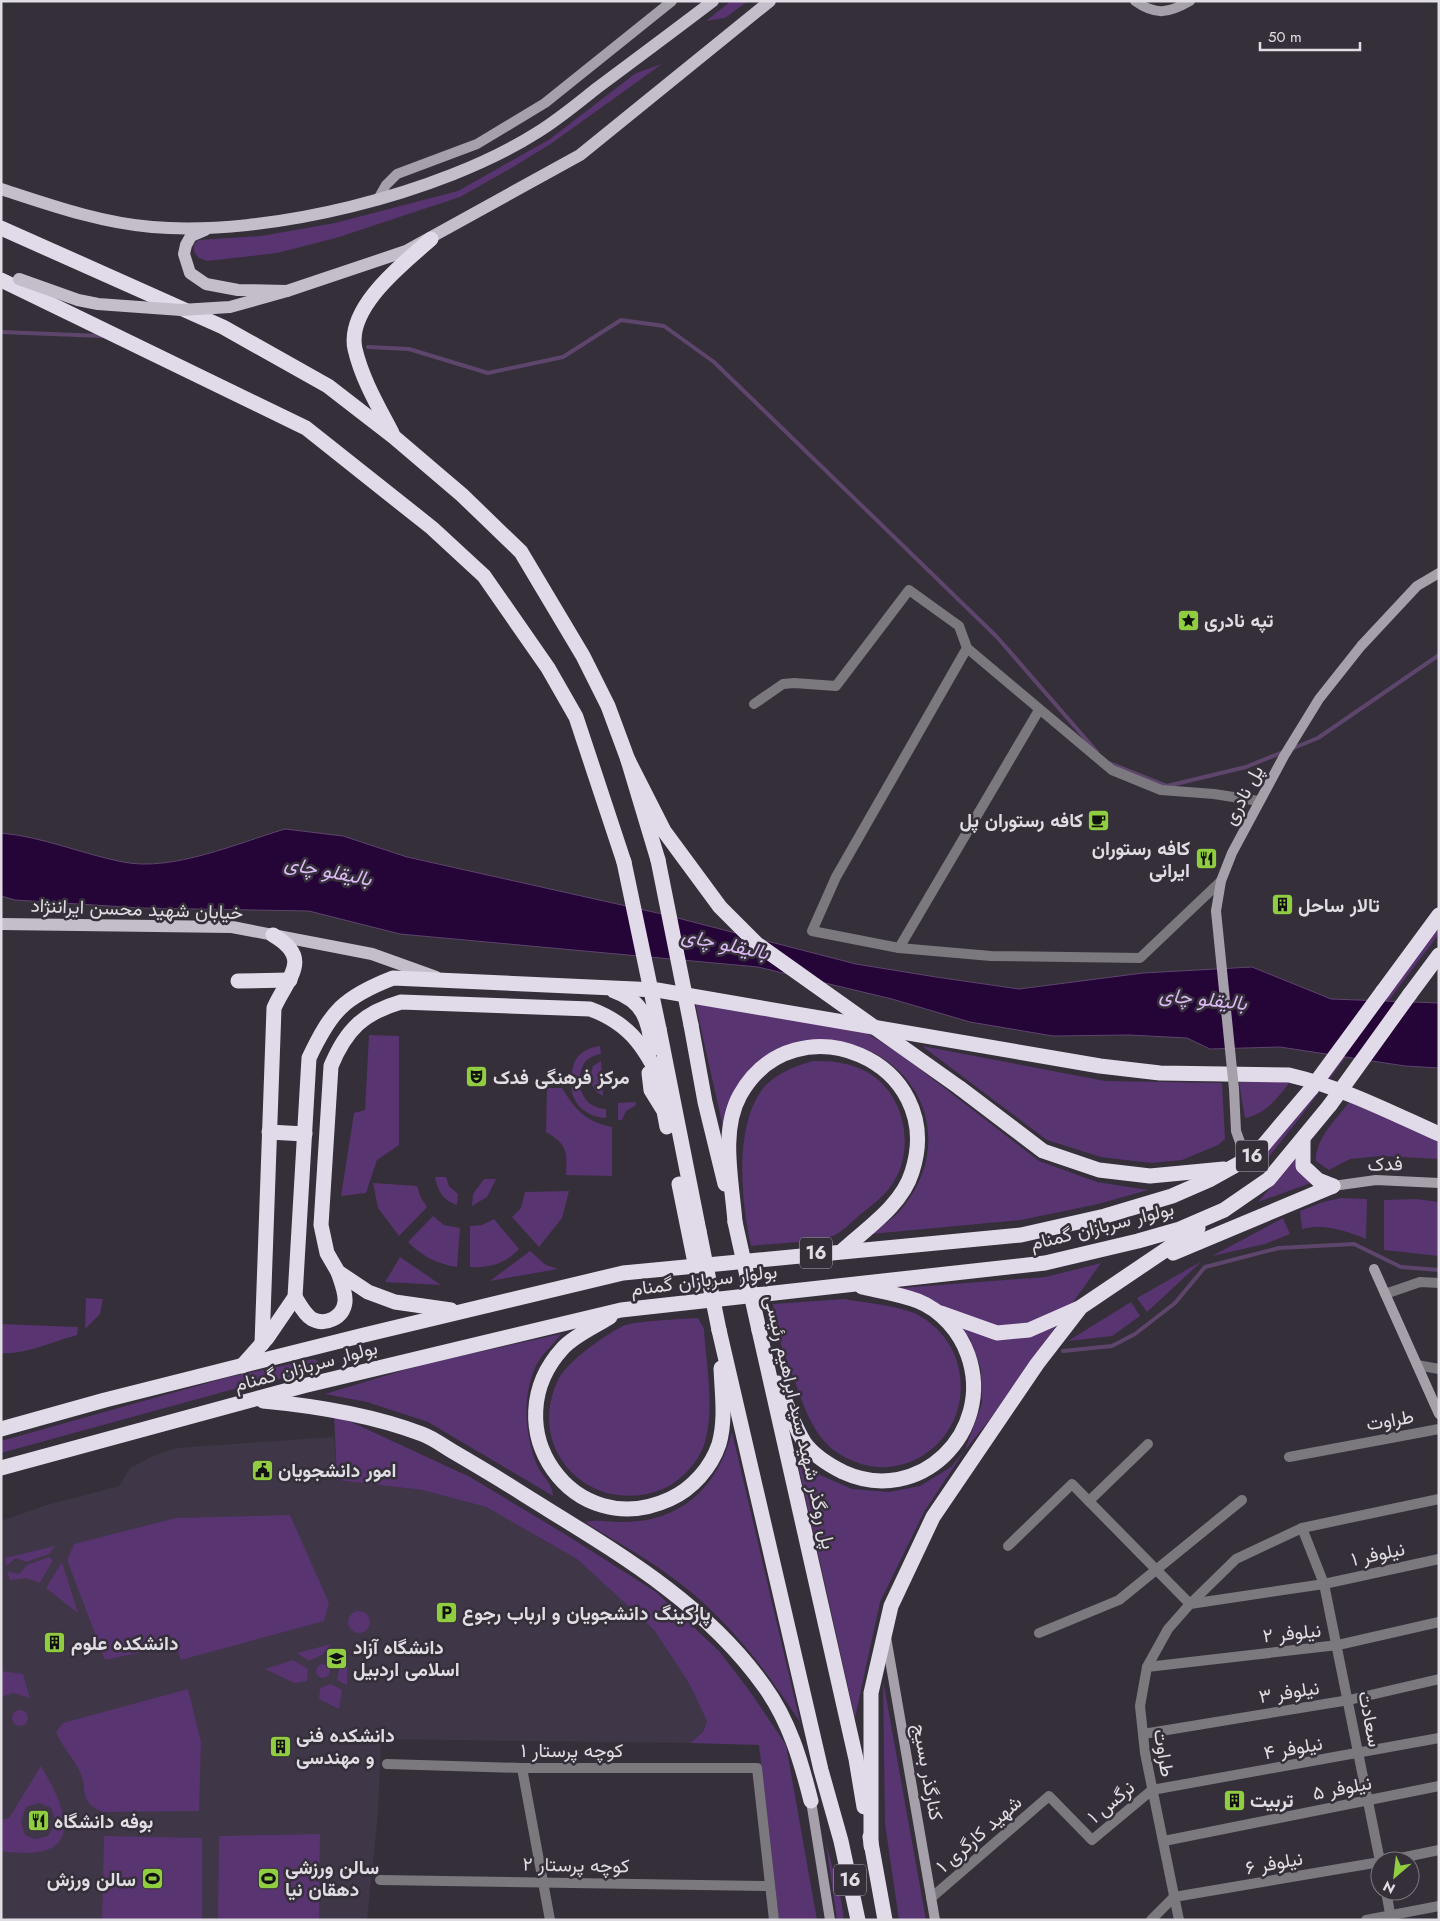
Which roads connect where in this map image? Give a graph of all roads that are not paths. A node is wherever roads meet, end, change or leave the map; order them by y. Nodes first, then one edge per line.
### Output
1 (672, 1) edge
2 (713, 1) edge
3 (770, 1) edge
4 (1135, 1) edge
5 (1190, 1) edge
6 (1, 189) edge
7 (378, 199) junction
8 (1, 228) edge
9 (208, 229) junction
10 (431, 239) junction
11 (1, 273) edge
12 (1, 280) edge
13 (287, 291) junction
14 (394, 437) junction
15 (1439, 573) edge
16 (967, 648) junction
17 (754, 704) dead end
18 (1039, 710) junction
19 (628, 760) junction
20 (1258, 801) junction
21 (1221, 881) junction
22 (1439, 915) edge
23 (1, 924) edge
24 (273, 935) junction
25 (899, 948) junction
26 (1439, 955) edge
27 (290, 980) junction
28 (445, 980) junction
29 (238, 981) dead end
30 (606, 988) junction
31 (652, 1058) dead end
32 (649, 1073) dead end
33 (672, 1104) junction
34 (269, 1132) junction
35 (305, 1134) junction
36 (1439, 1134) edge
37 (1303, 1141) junction
38 (1246, 1159) junction
39 (1230, 1169) junction
40 (1439, 1183) edge
41 (1333, 1186) junction
42 (1224, 1210) junction
43 (735, 1222) junction
44 (842, 1250) junction
45 (705, 1265) junction
46 (1139, 1268) junction
47 (1374, 1268) dead end
48 (338, 1272) junction
49 (845, 1284) junction
50 (1439, 1284) edge
51 (1385, 1294) junction
52 (295, 1297) junction
53 (1081, 1307) junction
54 (622, 1310) junction
55 (932, 1310) junction
56 (459, 1312) junction
57 (719, 1330) junction
58 (758, 1330) junction
59 (262, 1344) junction
60 (1417, 1365) junction
61 (242, 1366) junction
62 (1439, 1369) edge
63 (254, 1401) junction
64 (1439, 1414) edge
65 (1439, 1429) edge
66 (1, 1430) edge
67 (1148, 1444) dead end
68 (1289, 1457) dead end
69 (1, 1468) edge
70 (1439, 1499) edge
71 (1242, 1500) dead end
72 (1089, 1501) junction
73 (1302, 1528) junction
74 (1008, 1546) dead end
75 (1439, 1559) edge
76 (1156, 1569) junction
77 (1324, 1584) junction
78 (1190, 1604) junction
79 (1439, 1622) edge
80 (885, 1632) junction
81 (1039, 1633) dead end
82 (1338, 1645) junction
83 (1147, 1666) junction
84 (1439, 1679) edge
85 (1349, 1700) junction
86 (1143, 1734) junction
87 (1439, 1738) edge
88 (1360, 1754) junction
89 (387, 1764) dead end
90 (522, 1768) junction
91 (1439, 1786) edge
92 (1152, 1790) junction
93 (1049, 1796) joint
94 (811, 1801) joint
95 (1367, 1801) junction
96 (1164, 1841) junction
97 (871, 1846) junction
98 (1439, 1850) edge
99 (1378, 1851) edge
100 (1420, 1854) edge
101 (1370, 1864) edge
102 (380, 1880) dead end
103 (541, 1881) junction
104 (770, 1886) junction
105 (931, 1898) junction
106 (1174, 1898) junction
107 (1388, 1901) edge
108 (1439, 1906) edge
109 (1391, 1917) edge
110 (550, 1920) edge
111 (774, 1920) edge
112 (830, 1920) edge
113 (858, 1920) edge
114 (885, 1920) edge
115 (935, 1920) edge
116 (1151, 1920) edge
117 (1179, 1920) edge
118 (1366, 1920) edge

1 - 7 street
2 - 7 main road
3 - 10 main road
4 - 5 street
6 - 9 main road
7 - 9 main road
8 - 14 highway
9 - 13 main road
10 - 13 main road
10 - 14 highway
11 - 13 main road, bridge
12 - 33 highway, bridge
14 - 19 highway
15 - 20 street, پل نادری
16 - 17 street
16 - 18 street
16 - 25 street
18 - 20 street
18 - 25 street
19 - 39 highway, bridge
19 - 43 highway, پل روگذر شهید سید ابراهیم رئیسی, bridge
20 - 21 street, پل نادری
21 - 25 street
21 - 38 street, پل نادری, bridge
22 - 38 highway, بولوار سربازان گمنام / 16, bridge
23 - 24 main road, خیابان شهید محسن ایراننژاد
24 - 27 highway
24 - 28 main road, خیابان شهید محسن ایراننژاد
26 - 37 highway, بولوار سربازان گمنام / 16, bridge
27 - 29 highway
27 - 34 highway
28 - 30 highway
28 - 35 highway
30 - 31 highway
30 - 36 highway
32 - 45 highway
33 - 48 highway
33 - 57 highway, 16, bridge
34 - 35 highway
34 - 59 highway
35 - 52 highway
37 - 41 highway
37 - 42 highway, بولوار سربازان گمنام / 16
38 - 39 highway, بولوار سربازان گمنام / 16
39 - 44 highway, بولوار سربازان گمنام / 16
40 - 41 street, فدک
41 - 46 highway
42 - 46 highway
42 - 49 highway, بولوار سربازان گمنام / 16
43 - 44 highway
43 - 58 highway, پل روگذر شهید سید ابراهیم رئیسی, bridge
44 - 45 highway, بولوار سربازان گمنام / 16
45 - 56 highway, بولوار سربازان گمنام / 16
46 - 53 highway
47 - 51 street
48 - 52 highway
48 - 56 highway
49 - 54 highway, بولوار سربازان گمنام
49 - 55 highway
50 - 51 street
51 - 60 street
52 - 59 highway
53 - 55 highway
53 - 80 highway
54 - 57 highway
54 - 63 highway, بولوار سربازان گمنام
55 - 58 highway
56 - 61 highway, بولوار سربازان گمنام
57 - 113 highway, 16
58 - 97 highway, پل روگذر شهید سید ابراهیم رئیسی
59 - 61 highway
60 - 62 street
60 - 64 street
61 - 66 highway, بولوار سربازان گمنام
63 - 69 highway, بولوار سربازان گمنام
63 - 94 highway
65 - 68 street, طراوت
67 - 72 street
70 - 73 street, طراوت
71 - 76 street
72 - 74 street
72 - 76 street
73 - 77 street, سعادت
73 - 78 street, طراوت
75 - 77 street, نیلوفر ۱
76 - 78 street
76 - 81 street
77 - 78 street
77 - 82 street, سعادت
78 - 83 street, طراوت
79 - 82 street, نیلوفر ۲
80 - 97 highway
80 - 105 street, کنارگذر بسیج
82 - 83 street, نیلوفر ۲
82 - 85 street, سعادت
83 - 86 street, طراوت
84 - 85 street, نیلوفر ۳
85 - 86 street, نیلوفر ۳
85 - 88 street, سعادت
86 - 92 street, طراوت
87 - 88 street, نیلوفر ۴
88 - 92 street, نیلوفر ۴
88 - 95 street, سعادت
89 - 90 street, کوچه پرستار ۱
90 - 103 street
90 - 104 street, کوچه پرستار ۱
91 - 95 street, نیلوفر ۵
92 - 93 street, نرگس ۱
92 - 96 street, طراوت
93 - 105 street, شهید کارگری ۱
94 - 112 street
95 - 96 street, نیلوفر ۵
95 - 99 street, سعادت
96 - 106 street, طراوت
97 - 114 highway, 16
98 - 100 street
101 - 106 street, نیلوفر ۶
102 - 103 street, کوچه پرستار ۲
103 - 104 street, کوچه پرستار ۲
103 - 110 street
104 - 111 street
105 - 115 street, کنارگذر بسیج
106 - 116 street
106 - 117 street, طراوت
107 - 109 street
108 - 109 street
109 - 118 street

